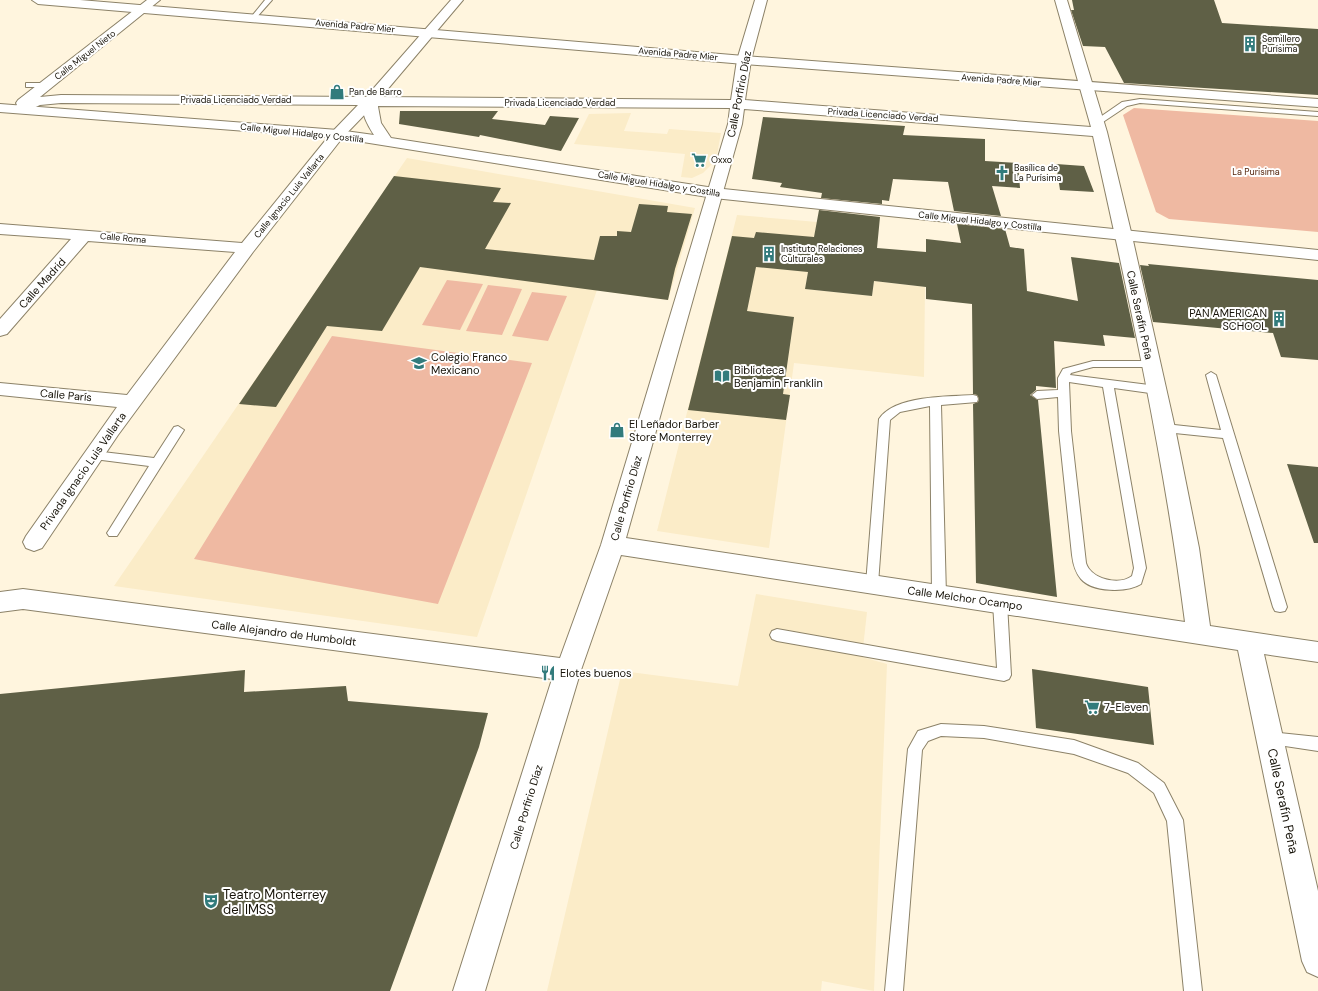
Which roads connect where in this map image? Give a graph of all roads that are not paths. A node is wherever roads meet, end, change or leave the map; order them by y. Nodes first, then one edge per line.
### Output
1 (38, 0) edge
2 (269, 0) edge
3 (457, 0) edge
4 (761, 0) edge
5 (1061, 0) edge
6 (149, 4) edge
7 (254, 17) junction
8 (431, 32) junction
9 (744, 60) junction
10 (29, 85) dead end
11 (46, 85) junction
12 (1087, 86) junction
13 (370, 101) junction
14 (1318, 103) edge
15 (738, 104) junction
16 (0, 108) edge
17 (18, 108) junction
18 (1318, 114) edge
19 (1099, 127) junction
20 (338, 134) junction
21 (387, 142) junction
22 (714, 193) junction
23 (0, 229) edge
24 (84, 235) junction
25 (1124, 236) junction
26 (247, 248) junction
27 (1318, 255) edge
28 (0, 330) edge
29 (1150, 364) junction
30 (1211, 375) dead end
31 (1062, 378) junction
32 (1108, 384) junction
33 (0, 389) edge
34 (1157, 390) junction
35 (1062, 393) junction
36 (1037, 395) dead end
37 (973, 399) dead end
38 (132, 402) junction
39 (935, 402) junction
40 (1164, 428) junction
41 (178, 430) dead end
42 (1228, 435) junction
43 (94, 455) junction
44 (158, 463) junction
45 (113, 533) dead end
46 (34, 542) dead end
47 (613, 545) junction
48 (872, 584) junction
49 (939, 595) junction
50 (0, 602) edge
51 (1000, 603) junction
52 (1280, 607) dead end
53 (1199, 634) junction
54 (777, 635) dead end
55 (1249, 640) junction
56 (1318, 652) edge
57 (568, 670) junction
58 (1270, 738) junction
59 (1318, 744) edge
60 (1318, 961) edge
61 (469, 991) edge
62 (894, 991) edge
63 (1193, 991) edge

1 - 6 street, Avenida Padre Mier
2 - 7 lane
3 - 8 street, Calle Ignacio Luis Vallarta
4 - 9 street, Calle Porfirio Díaz
5 - 12 street, Calle Serafín Peña
6 - 7 street, Avenida Padre Mier
6 - 11 street, Calle Miguel Nieto
7 - 8 street, Avenida Padre Mier
8 - 9 street, Avenida Padre Mier
8 - 13 street, Calle Ignacio Luis Vallarta
9 - 12 street, Avenida Padre Mier
9 - 15 street, Calle Porfirio Díaz
10 - 11 lane
11 - 17 street, Calle Miguel Nieto
12 - 14 street, Avenida Padre Mier
12 - 19 street, Calle Serafín Peña
13 - 15 street, Privada Licenciado Verdad
13 - 17 street, Privada Licenciado Verdad
13 - 20 street, Calle Ignacio Luis Vallarta
13 - 21 street
15 - 19 street, Privada Licenciado Verdad
15 - 22 street, Calle Porfirio Díaz
16 - 17 street, Calle Miguel Hidalgo y Costilla
17 - 20 street, Calle Miguel Hidalgo y Costilla
18 - 19 lane
19 - 25 street, Calle Serafín Peña
20 - 21 street, Calle Miguel Hidalgo y Costilla
20 - 26 street, Calle Ignacio Luis Vallarta
21 - 22 street, Calle Miguel Hidalgo y Costilla
22 - 25 street, Calle Miguel Hidalgo y Costilla
22 - 47 street, Calle Porfirio Díaz
23 - 24 street, Calle Roma
24 - 26 street, Calle Roma
24 - 28 street, Calle Madrid
25 - 27 street, Calle Miguel Hidalgo y Costilla
25 - 29 street, Calle Serafín Peña
26 - 38 street, Calle Ignacio Luis Vallarta
29 - 31 lane
29 - 34 street, Calle Serafín Peña
30 - 42 lane
31 - 32 lane
31 - 35 lane
32 - 34 lane
32 - 35 lane
33 - 38 street, Calle París
34 - 40 street, Calle Serafín Peña
35 - 36 lane
37 - 39 lane
38 - 43 street, Privada Ignacio Luis Vallarta
39 - 48 lane
39 - 49 lane
40 - 42 lane
40 - 53 street, Calle Serafín Peña
41 - 44 lane
42 - 52 lane
43 - 44 lane
43 - 46 street, Privada Ignacio Luis Vallarta
44 - 45 lane
47 - 48 street, Calle Melchor Ocampo
47 - 57 street, Calle Porfirio Díaz
48 - 49 street, Calle Melchor Ocampo
49 - 51 street, Calle Melchor Ocampo
50 - 57 street, Calle Alejandro de Humboldt
51 - 53 street, Calle Melchor Ocampo
51 - 54 lane
53 - 55 street, Calle Melchor Ocampo
55 - 56 street, Calle Melchor Ocampo
55 - 58 street, Calle Serafín Peña
57 - 61 street, Calle Porfirio Díaz
58 - 59 lane
58 - 60 street, Calle Serafín Peña
62 - 63 lane

